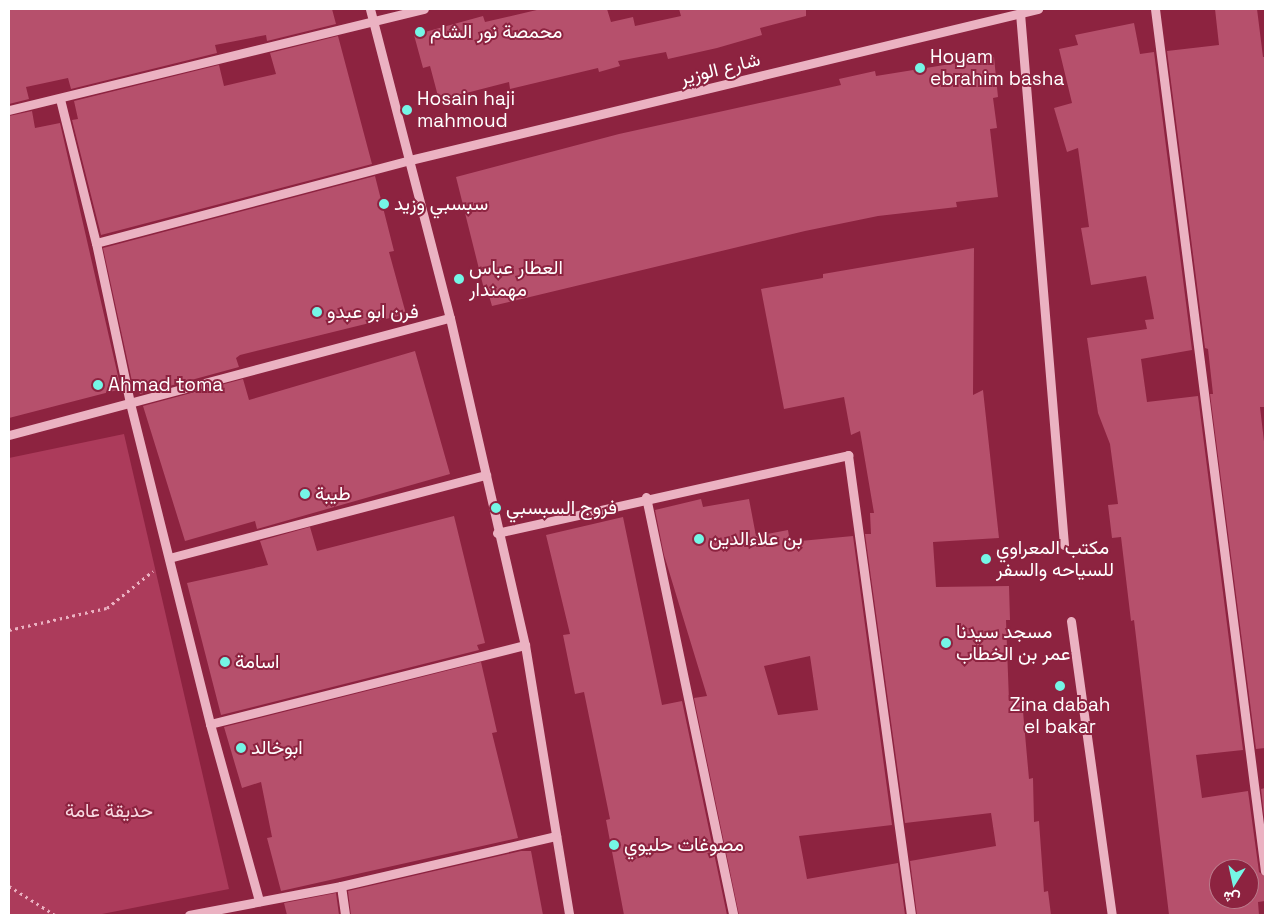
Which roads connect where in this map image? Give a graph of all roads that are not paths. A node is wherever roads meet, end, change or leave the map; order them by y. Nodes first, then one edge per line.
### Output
1 (370, 9) edge
2 (424, 9) edge
3 (1038, 9) edge
4 (1155, 9) edge
5 (1020, 13) junction
6 (373, 20) junction
7 (60, 98) junction
8 (9, 110) edge
9 (410, 160) junction
10 (96, 242) junction
11 (450, 318) junction
12 (130, 403) junction
13 (9, 435) edge
14 (486, 474) junction
15 (646, 497) junction
16 (497, 533) junction
17 (1064, 545) dead end
18 (169, 558) junction
19 (1071, 621) dead end
20 (525, 645) junction
21 (210, 724) junction
22 (556, 836) junction
23 (1265, 871) edge
24 (341, 886) junction
25 (259, 901) junction
26 (214, 913) edge
27 (189, 915) edge
28 (345, 915) edge
29 (569, 915) edge
30 (734, 915) edge
31 (911, 915) edge
32 (1112, 915) edge

1 - 6 street
2 - 6 street
3 - 5 street, شارع الوزير
4 - 23 street
5 - 9 street, شارع الوزير
5 - 17 street
6 - 7 street
6 - 9 street
7 - 8 street
7 - 10 street
9 - 10 street, شارع الوزير
9 - 11 street
10 - 12 street
11 - 12 street
11 - 14 street
12 - 13 street
12 - 18 street
14 - 16 street
14 - 18 street
15 - 16 street
15 - 30 street
15 - 31 street
16 - 20 street
18 - 21 street
19 - 32 street
20 - 21 street
20 - 22 street
21 - 25 street
22 - 24 street
22 - 29 street
24 - 25 street
24 - 28 street
25 - 26 street
26 - 27 street

